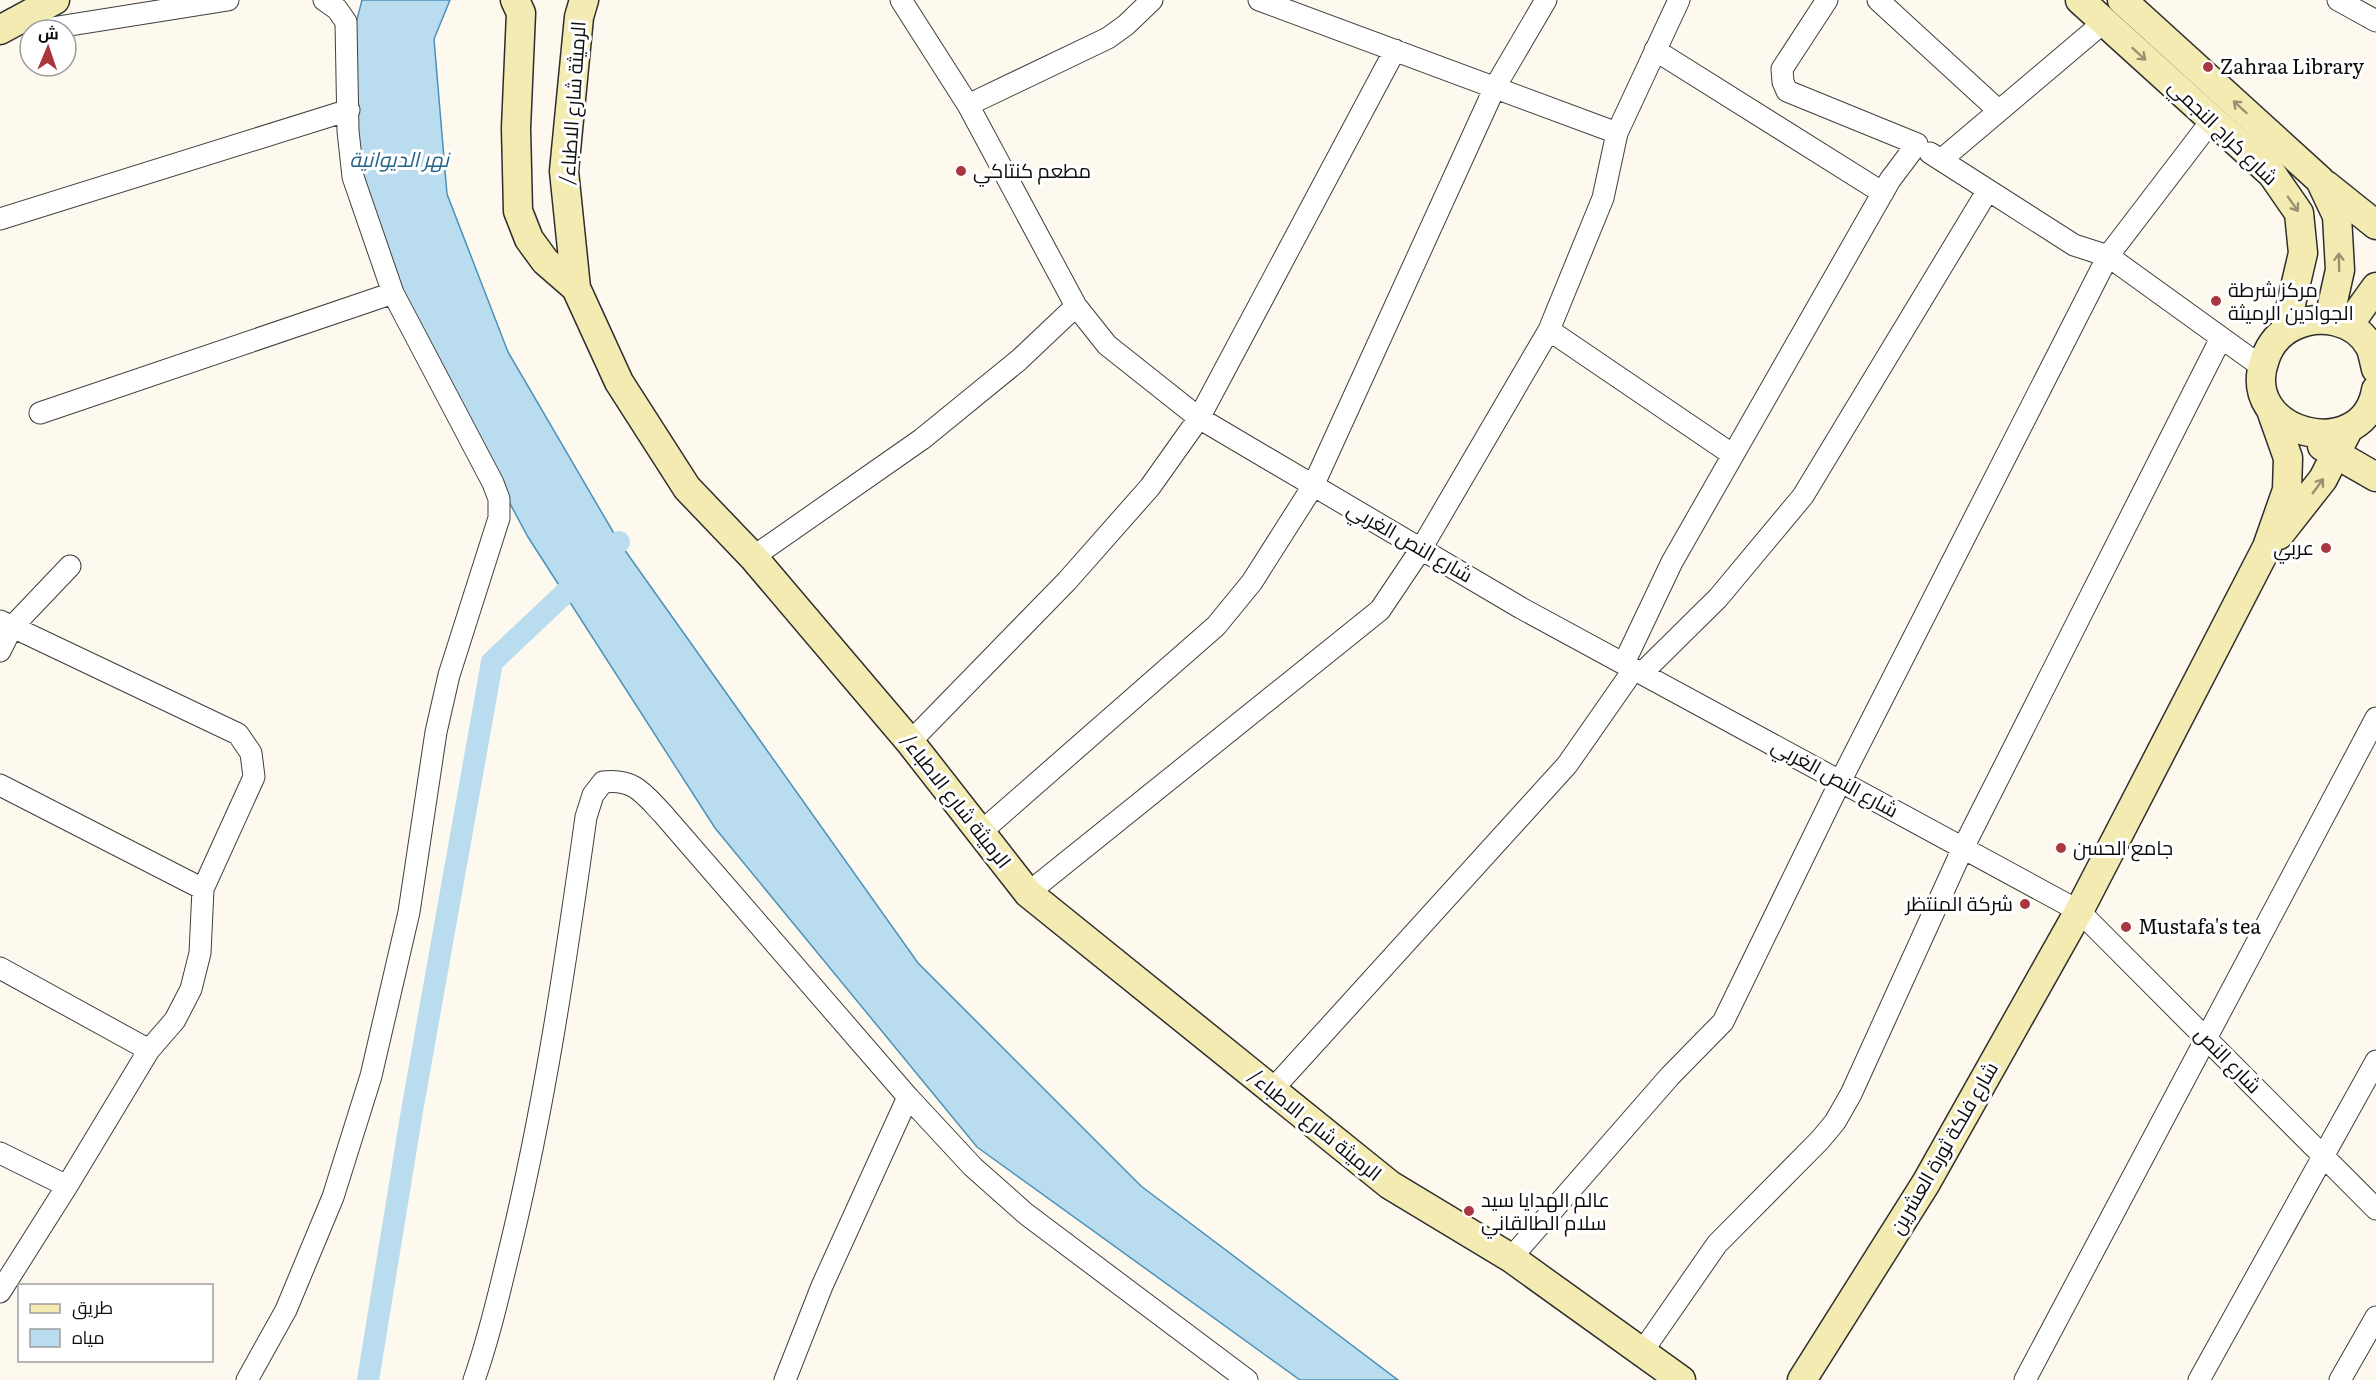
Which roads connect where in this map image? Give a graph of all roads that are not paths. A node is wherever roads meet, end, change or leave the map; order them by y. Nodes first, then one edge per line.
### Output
1 (55, 0) edge
2 (228, 0) edge
3 (324, 0) edge
4 (515, 0) edge
5 (584, 0) edge
6 (901, 0) edge
7 (1152, 0) edge
8 (1259, 0) edge
9 (1546, 0) edge
10 (1679, 0) edge
11 (1827, 0) edge
12 (1878, 0) edge
13 (2080, 0) edge
14 (2122, 0) edge
15 (2338, 0) edge
16 (2376, 21) edge
17 (2104, 22) junction
18 (78, 24) edge
19 (0, 30) edge
20 (18, 34) edge
21 (0, 36) edge
22 (1395, 50) junction
23 (1655, 50) junction
24 (1495, 87) junction
25 (968, 105) junction
26 (349, 110) junction
27 (1999, 111) junction
28 (2212, 120) junction
29 (1617, 133) junction
30 (1917, 144) junction
31 (1941, 160) junction
32 (2320, 180) junction
33 (1988, 190) junction
34 (1883, 193) junction
35 (0, 219) edge
36 (2376, 225) edge
37 (2108, 256) junction
38 (2376, 287) edge
39 (576, 288) junction
40 (393, 293) junction
41 (1076, 306) junction
42 (2339, 323) junction
43 (1549, 330) junction
44 (2285, 330) junction
45 (2221, 338) junction
46 (2262, 368) junction
47 (2376, 369) edge
48 (2271, 410) junction
49 (40, 412) dead end
50 (2366, 417) edge
51 (1199, 418) junction
52 (2303, 433) junction
53 (1733, 455) junction
54 (2336, 455) junction
55 (2376, 477) edge
56 (1313, 486) junction
57 (2267, 547) junction
58 (1421, 549) junction
59 (753, 556) junction
60 (70, 566) dead end
61 (6, 624) edge
62 (0, 651) edge
63 (1634, 668) junction
64 (2376, 718) edge
65 (910, 742) junction
66 (1841, 780) junction
67 (0, 784) edge
68 (982, 831) junction
69 (1962, 850) junction
70 (203, 889) junction
71 (1028, 893) junction
72 (2079, 911) junction
73 (0, 968) edge
74 (2208, 1040) junction
75 (148, 1050) junction
76 (2376, 1061) edge
77 (1272, 1090) junction
78 (908, 1097) junction
79 (0, 1153) edge
80 (2323, 1156) junction
81 (67, 1186) junction
82 (2376, 1209) edge
83 (1511, 1258) junction
84 (0, 1292) edge
85 (2376, 1317) edge
86 (1642, 1352) junction
87 (247, 1380) edge
88 (474, 1380) edge
89 (785, 1380) edge
90 (1247, 1380) edge
91 (1682, 1380) edge
92 (1802, 1380) edge
93 (2025, 1380) edge
94 (2199, 1380) edge
95 (2340, 1380) edge

1 - 19 main road
2 - 18 street
3 - 26 street
4 - 39 main road
5 - 39 main road, /الرميثة شارع الاطباء
6 - 25 street, شارع النص الغربي
7 - 25 street
8 - 22 street
9 - 24 street
10 - 23 street
11 - 30 street
12 - 27 street
13 - 17 main road, شارع كراج النجمي
32 -> 14 main road
15 - 16 street
17 - 27 street
17 -> 28 main road, شارع كراج النجمي
20 - 21 street
22 - 24 street
22 - 51 street
23 - 29 street
23 - 34 street
24 - 29 street
24 - 56 street
25 - 41 street, شارع النص الغربي
26 - 35 street
26 - 40 street
27 - 31 street
28 - 37 street
28 -> 44 main road, شارع كراج النجمي
29 - 43 street
30 - 31 street
30 - 34 street
31 - 33 street
32 - 36 main road
42 -> 32 main road
33 - 37 street
33 - 63 street
34 - 53 street
37 - 45 street
37 - 66 street
38 - 42 main road
39 - 59 main road, /الرميثة شارع الاطباء
40 - 49 street
40 - 87 street
41 - 51 street, شارع النص الغربي
41 - 59 street
42 - 44 main road
42 - 47 main road
43 - 53 street
43 - 58 street
44 - 46 main road
45 - 46 street
45 - 69 street
46 - 48 main road
48 - 52 main road
48 - 57 main road
50 - 52 main road
50 - 54 main road
51 - 56 street, شارع النص الغربي
51 - 65 street
52 - 54 main road
53 - 63 street
54 - 55 main road
57 -> 54 main road
56 - 58 street, شارع النص الغربي
56 - 68 street
57 - 72 main road, شارع فلكة ثورة العشرين
58 - 63 street, شارع النص الغربي
58 - 71 street
59 - 65 main road, /الرميثة شارع الاطباء
60 - 61 street
61 - 62 street
61 - 70 street
63 - 66 street, شارع النص الغربي
63 - 77 street
64 - 74 street
65 - 68 main road, /الرميثة شارع الاطباء
66 - 69 street, شارع النص الغربي
66 - 83 street
67 - 70 street
68 - 71 main road, /الرميثة شارع الاطباء
69 - 72 street, شارع النص الغربي
69 - 86 street
70 - 75 street
71 - 77 main road, /الرميثة شارع الاطباء
72 - 74 street, شارع النص
72 - 92 main road, شارع فلكة ثورة العشرين
73 - 75 street
74 - 80 street, شارع النص
74 - 93 street
75 - 81 street
76 - 80 street
77 - 83 main road, /الرميثة شارع الاطباء
78 - 88 street
78 - 89 street
78 - 90 street
79 - 81 street
80 - 82 street, شارع النص
80 - 94 street
81 - 84 street
83 - 86 main road, /الرميثة شارع الاطباء
85 - 95 street
86 - 91 main road, /الرميثة شارع الاطباء

